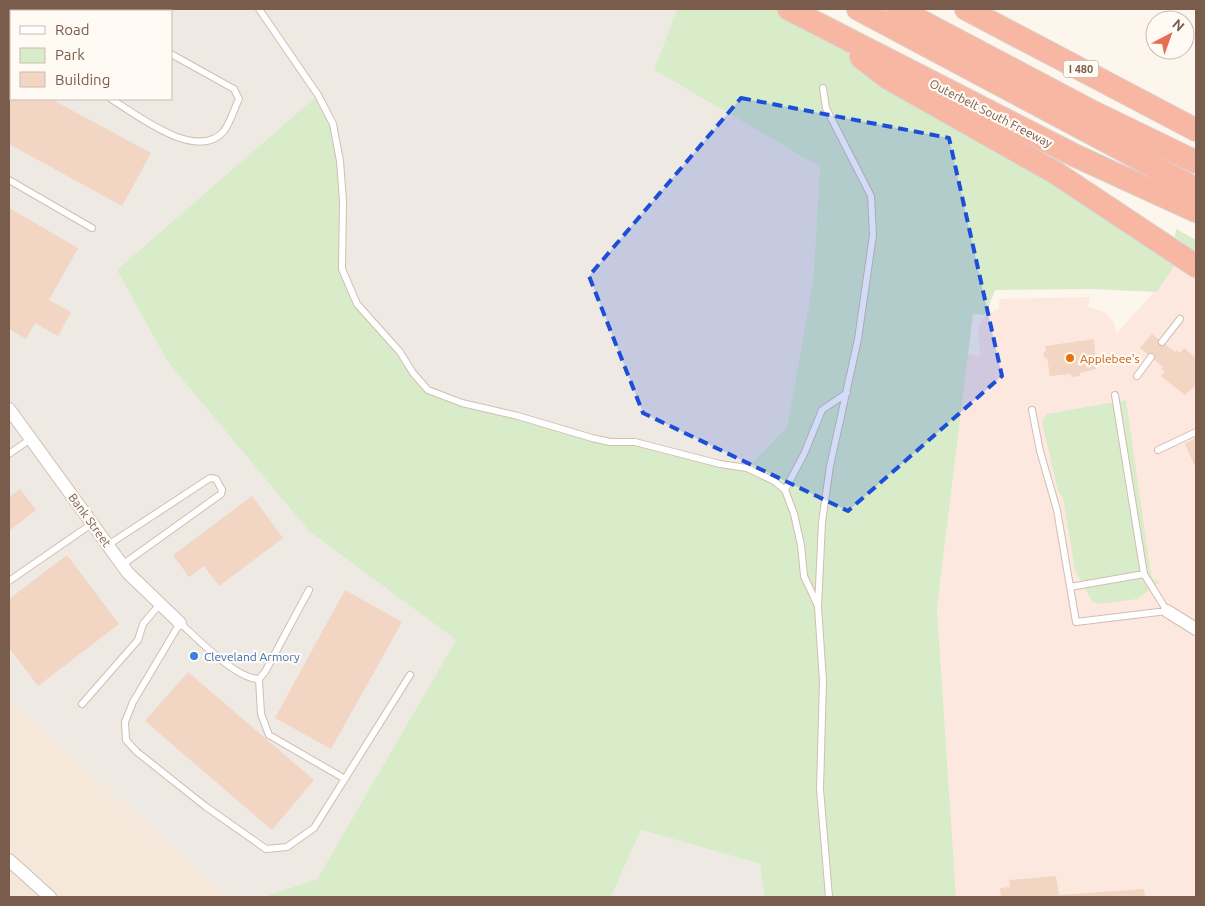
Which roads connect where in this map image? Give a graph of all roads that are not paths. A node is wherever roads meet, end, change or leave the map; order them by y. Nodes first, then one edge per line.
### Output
1 (259, 9) edge
2 (789, 9) edge
3 (858, 9) edge
4 (966, 9) edge
5 (906, 20) edge
6 (172, 55) edge
7 (891, 70) junction
8 (823, 88) dead end
9 (113, 100) edge
10 (1196, 130) edge
11 (1196, 162) edge
12 (9, 180) edge
13 (1196, 189) edge
14 (1196, 211) edge
15 (92, 228) dead end
16 (1196, 266) edge
17 (1180, 319) dead end
18 (1162, 342) dead end
19 (1151, 357) dead end
20 (1137, 376) dead end
21 (847, 392) junction
22 (1114, 395) dead end
23 (9, 408) edge
24 (1032, 410) dead end
25 (1196, 432) edge
26 (32, 438) junction
27 (1158, 450) dead end
28 (9, 454) edge
29 (785, 490) junction
30 (92, 523) junction
31 (108, 545) junction
32 (122, 565) junction
33 (1144, 574) junction
34 (9, 581) edge
35 (1070, 587) junction
36 (309, 590) dead end
37 (160, 604) junction
38 (818, 607) junction
39 (1167, 611) junction
40 (180, 623) junction
41 (1196, 629) edge
42 (410, 675) dead end
43 (259, 679) junction
44 (82, 704) dead end
45 (345, 779) junction
46 (9, 860) edge
47 (50, 897) edge
48 (829, 897) edge

1 - 29 lane
2 - 7 highway
3 - 5 highway
4 - 10 highway, I 480
5 - 11 highway
5 - 13 highway
6 - 9 lane
7 - 14 highway, Outerbelt South Freeway
7 - 16 highway
8 - 21 lane
12 - 15 lane
17 - 18 lane
19 - 20 lane
21 - 29 lane
21 - 38 lane
22 - 33 lane
23 - 26 street, Bank Street
24 - 35 lane
25 - 27 lane
26 - 28 lane
26 - 30 street, Bank Street
29 - 38 lane
30 - 31 street, Bank Street
30 - 34 lane
31 - 32 street, Bank Street
31 - 32 lane
32 - 37 street, Bank Street
33 - 35 lane
33 - 39 lane
35 - 39 lane
36 - 43 lane
37 - 40 street, Bank Street
37 - 44 lane
38 - 48 lane
39 - 41 street
40 - 43 lane
40 - 45 lane
42 - 45 lane
43 - 45 lane
46 - 47 street

